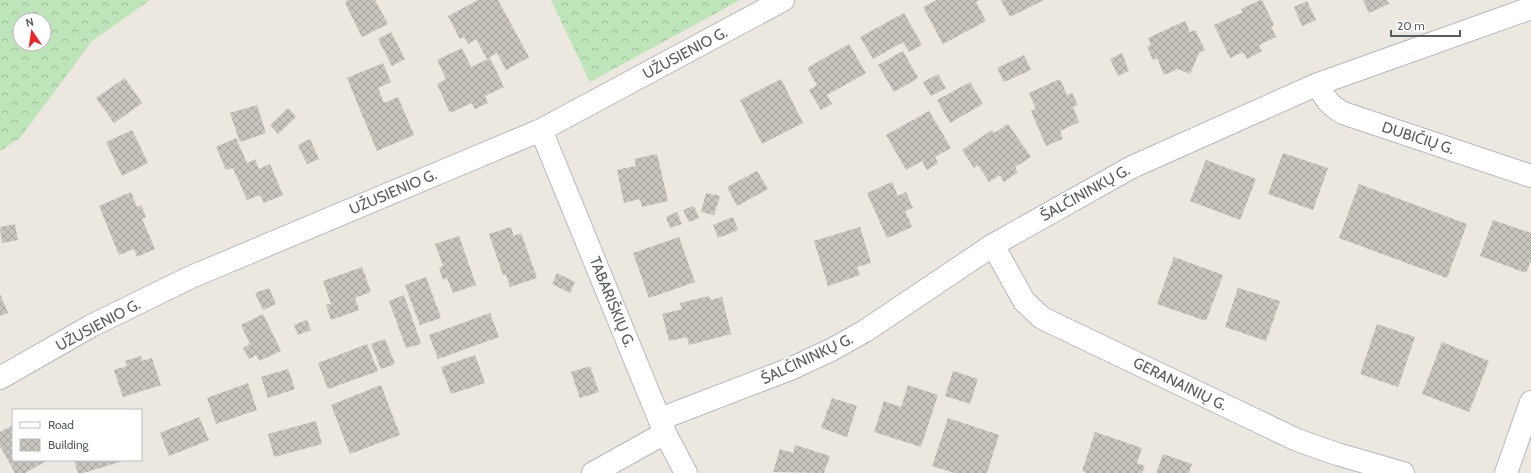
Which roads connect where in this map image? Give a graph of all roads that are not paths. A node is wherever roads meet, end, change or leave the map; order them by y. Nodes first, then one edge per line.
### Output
1 (783, 0) edge
2 (1531, 8) edge
3 (1318, 84) junction
4 (541, 130) junction
5 (1531, 176) edge
6 (994, 245) junction
7 (0, 378) edge
8 (1531, 402) edge
9 (663, 426) junction
10 (594, 473) edge
11 (686, 473) edge
12 (1403, 473) edge
13 (1506, 473) edge

1 - 4 street, UŽUSIENIO G.
2 - 3 street, ŠALČININKŲ G.
3 - 5 street, DUBIČIŲ G.
3 - 6 street, ŠALČININKŲ G.
4 - 7 street, UŽUSIENIO G.
4 - 9 street, TABARIŠKIŲ G.
6 - 9 street, ŠALČININKŲ G.
6 - 12 street, GERANAINIŲ G.
8 - 13 street
9 - 10 street, ŠALČININKŲ G.
9 - 11 street, TABARIŠKIŲ G.

